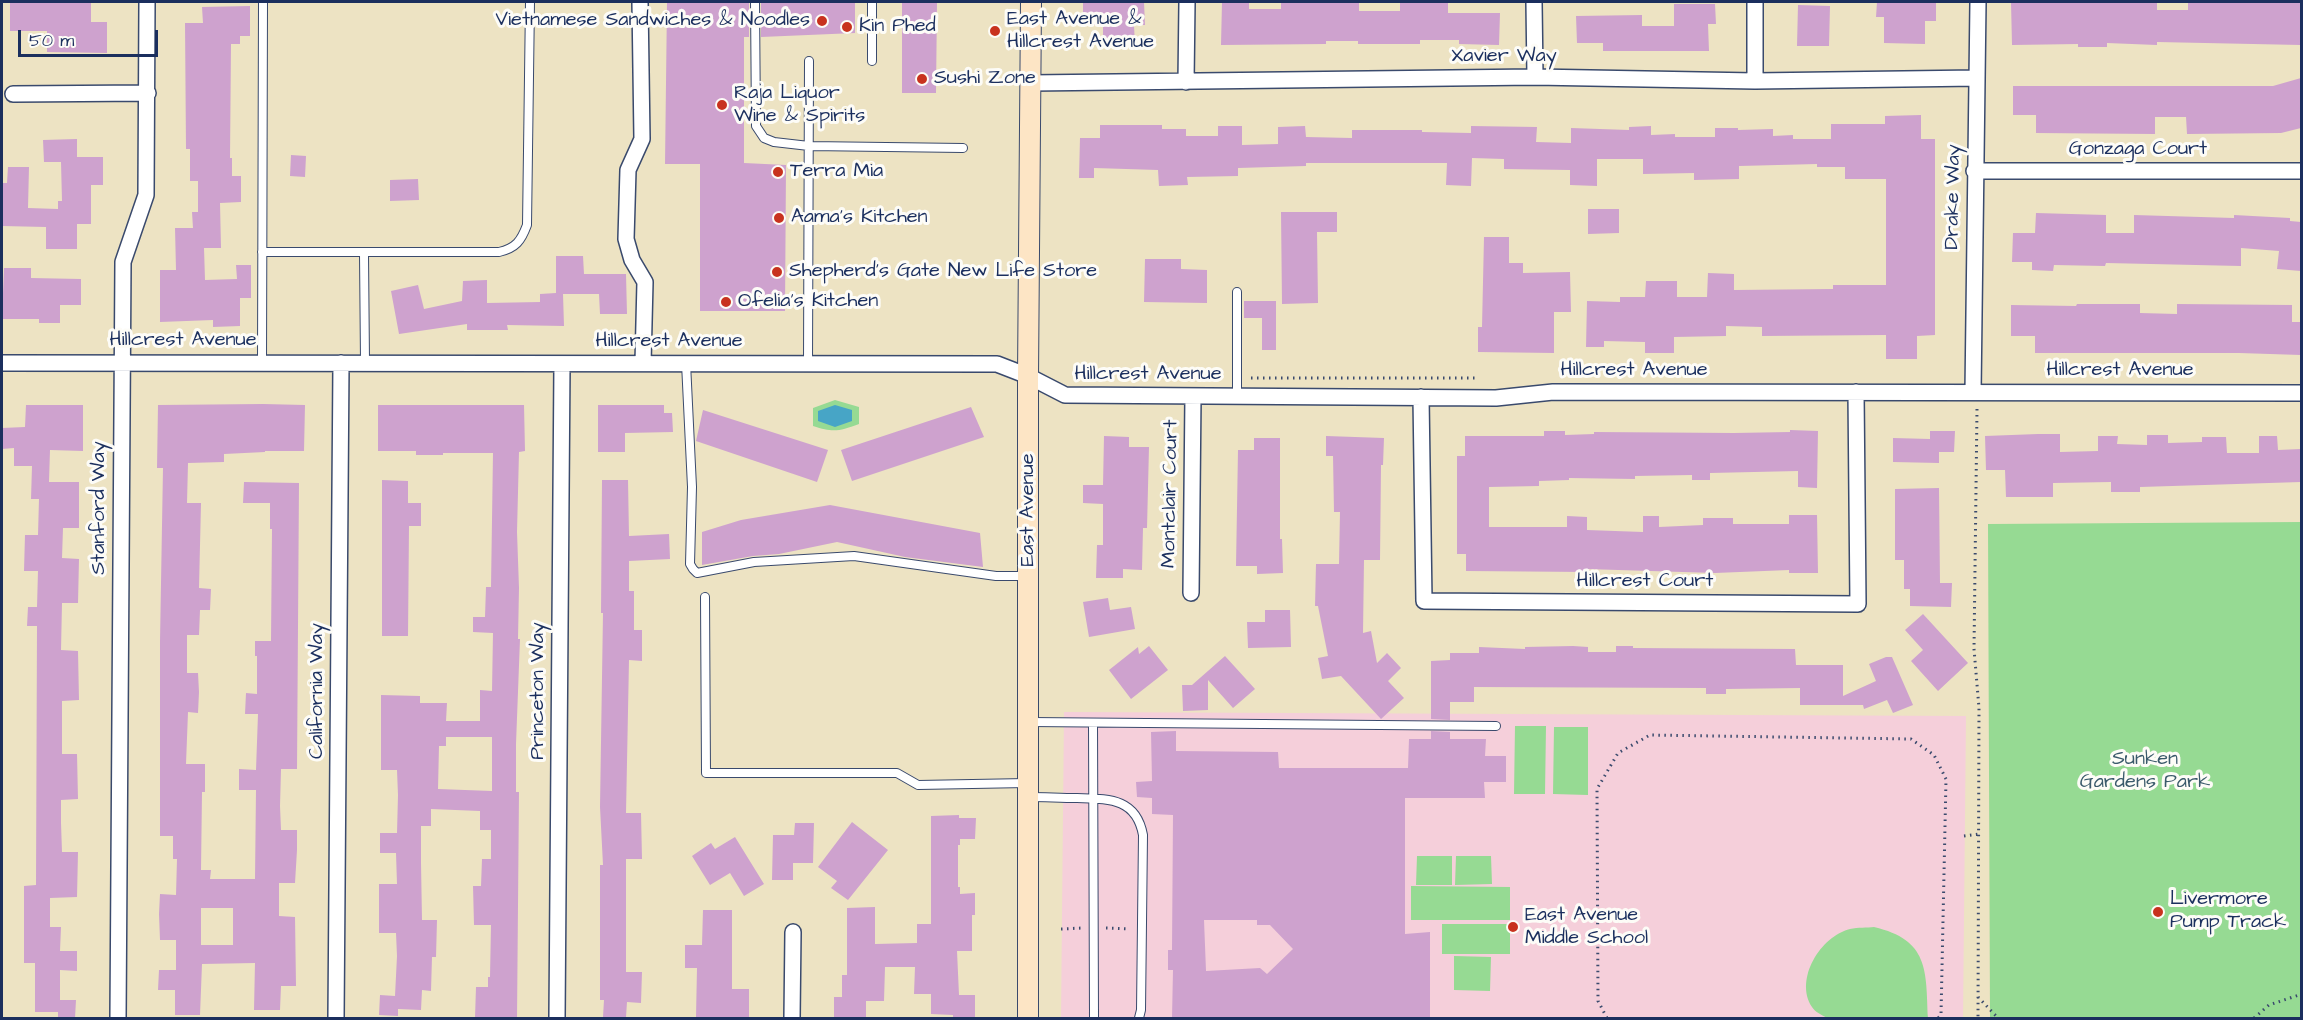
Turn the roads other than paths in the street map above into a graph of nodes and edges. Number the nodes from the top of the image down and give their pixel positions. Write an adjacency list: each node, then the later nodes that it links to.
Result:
1 (147, 2): 19 (street, Stanford Way)
2 (262, 2): 25 (lane)
3 (530, 2): 26 (lane)
4 (639, 2): 33 (street)
5 (755, 2): 21 (lane)
6 (872, 2): 13 (lane)
7 (1031, 2): 18 (main road, East Avenue)
8 (1187, 2): 17 (street)
9 (1534, 2): 14 (street)
10 (1755, 2): 16 (street)
11 (1978, 2): 15 (street, Drake Way)
12 (809, 61): 21 (lane)
13 (872, 61)
14 (1535, 76): 16 (street, Xavier Way); 17 (street, Xavier Way)
15 (1977, 78): 16 (street, Xavier Way); 23 (street, Drake Way)
16 (1755, 81)
17 (1186, 82): 18 (street, Xavier Way)
18 (1031, 83): 37 (main road, East Avenue)
19 (148, 93): 20 (street); 28 (street, Stanford Way)
20 (13, 94)
21 (809, 146): 22 (lane); 35 (lane)
22 (963, 148)
23 (1974, 171): 24 (street, Gonzaga Court); 39 (street, Drake Way)
24 (2301, 171)
25 (262, 252): 26 (lane); 29 (lane)
26 (364, 254): 30 (lane)
27 (1237, 292): 42 (lane)
28 (122, 362): 29 (street, Hillcrest Avenue); 31 (street, Hillcrest Avenue); 53 (street, Stanford Way)
29 (262, 362): 32 (street, Hillcrest Avenue)
30 (365, 362): 32 (street, Hillcrest Avenue); 36 (street, Hillcrest Avenue)
31 (2, 363)
32 (341, 363): 54 (street, California Way)
33 (643, 363): 34 (street, Hillcrest Avenue); 36 (street, Hillcrest Avenue)
34 (686, 363): 35 (street, Hillcrest Avenue); 44 (lane)
35 (808, 363): 37 (street, Hillcrest Avenue)
36 (562, 364): 55 (street, Princeton Way)
37 (1028, 376): 41 (street, Hillcrest Avenue); 44 (main road, East Avenue)
38 (1856, 392): 39 (street, Hillcrest Avenue); 43 (street, Hillcrest Avenue); 43 (street, Hillcrest Court)
39 (1975, 392): 40 (street, Hillcrest Avenue)
40 (2301, 393)
41 (1193, 396): 42 (street, Hillcrest Avenue); 45 (street, Montclair Court)
42 (1238, 396): 43 (street, Hillcrest Avenue)
43 (1421, 397)
44 (1029, 576): 47 (main road, East Avenue)
45 (1191, 593)
46 (705, 597): 50 (lane)
47 (1028, 722): 48 (lane); 50 (main road, East Avenue)
48 (1093, 723): 49 (lane); 51 (lane)
49 (1496, 726)
50 (1028, 790): 51 (lane); 57 (main road, East Avenue)
51 (1094, 799): 58 (lane); 59 (lane)
52 (793, 933): 56 (street)
53 (118, 1018)
54 (336, 1018)
55 (557, 1018)
56 (792, 1018)
57 (1028, 1018)
58 (1094, 1018)
59 (1139, 1018)

